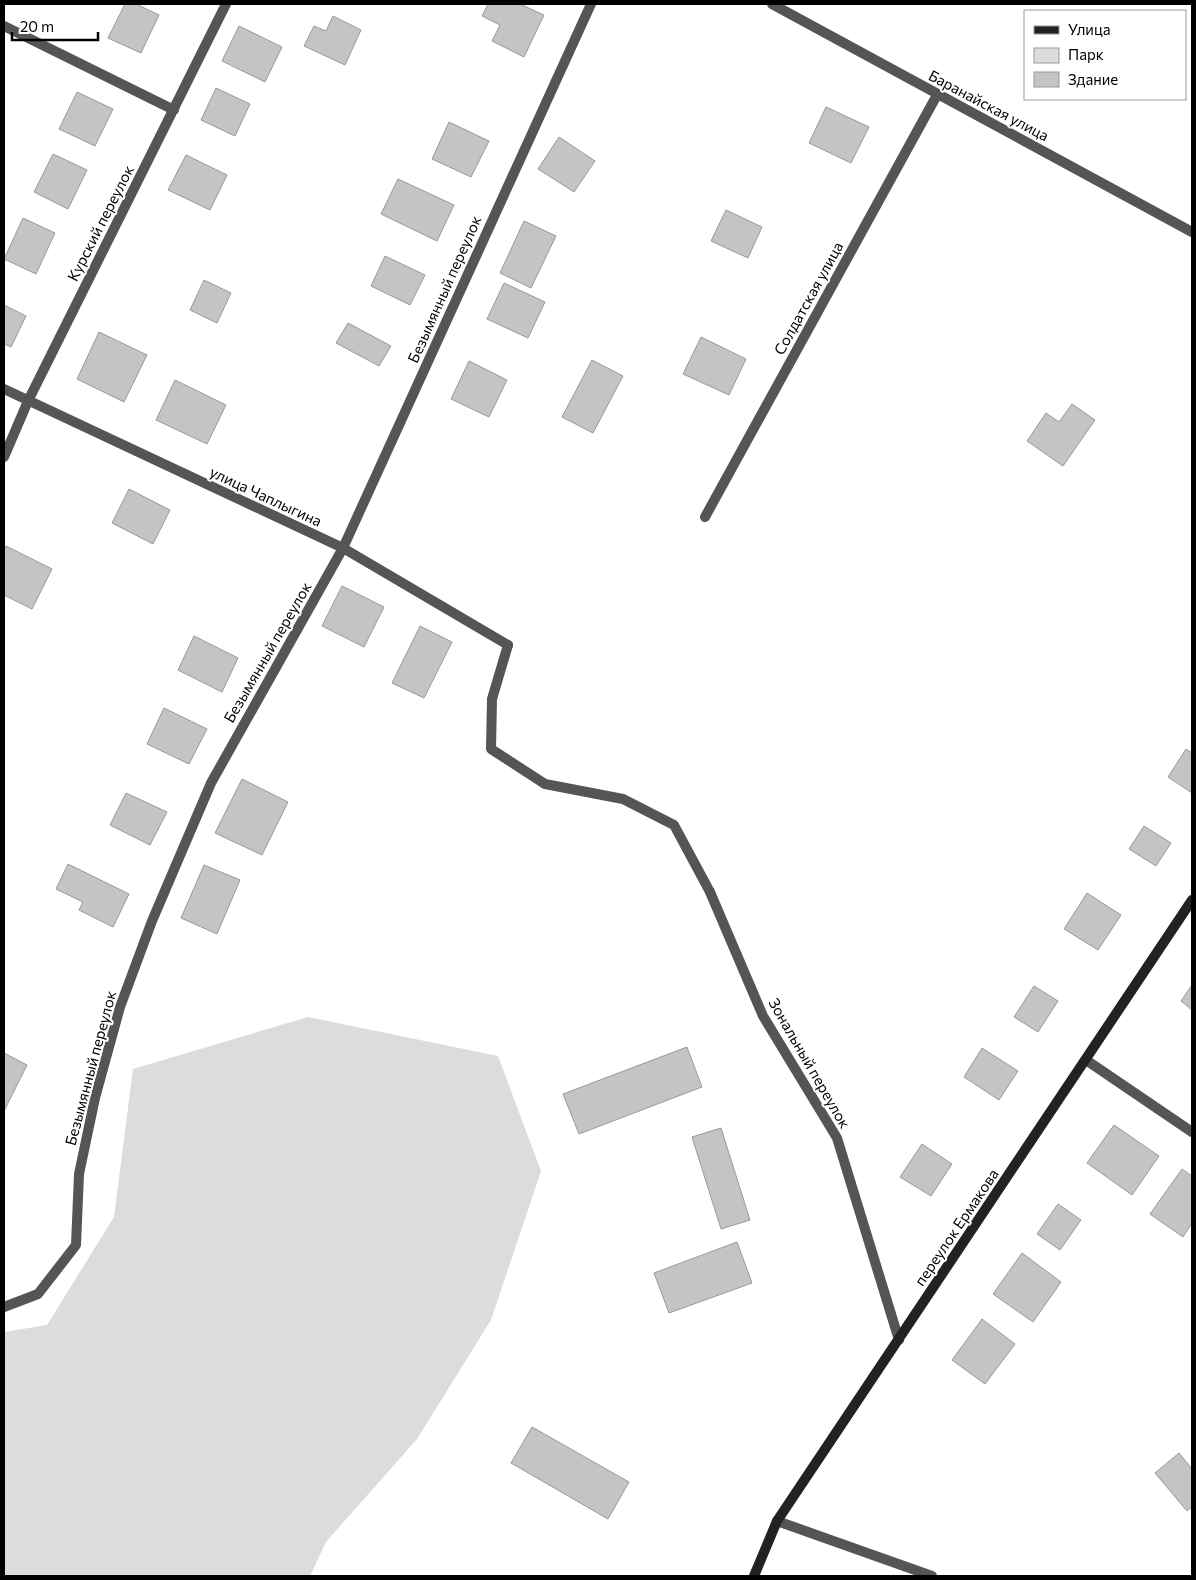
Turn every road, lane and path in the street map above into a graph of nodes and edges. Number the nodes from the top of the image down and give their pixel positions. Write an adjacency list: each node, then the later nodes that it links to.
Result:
1 (226, 4): 6 (street, Курский переулок)
2 (591, 4): 12 (street, Безымянный переулок)
3 (772, 4): 5 (street, Баранайская улица)
4 (4, 26): 6 (street)
5 (937, 95): 7 (street, Баранайская улица); 11 (street, Солдатская улица)
6 (174, 110): 9 (street, Курский переулок)
7 (1192, 232)
8 (4, 389): 9 (street, улица Чаплыгина)
9 (28, 401): 10 (street, Курский переулок); 12 (street, улица Чаплыгина)
10 (4, 457)
11 (705, 517)
12 (343, 548): 13 (street, улица Чаплыгина); 17 (street, Безымянный переулок)
13 (508, 645): 18 (street, Зональный переулок)
14 (1192, 900): 15 (street, переулок Ермакова)
15 (1086, 1060): 16 (street); 18 (street, переулок Ермакова)
16 (1192, 1132)
17 (4, 1307)
18 (899, 1340): 19 (street, переулок Ермакова)
19 (777, 1521): 20 (street, переулок Ермакова); 21 (street)
20 (754, 1576)
21 (932, 1576)

